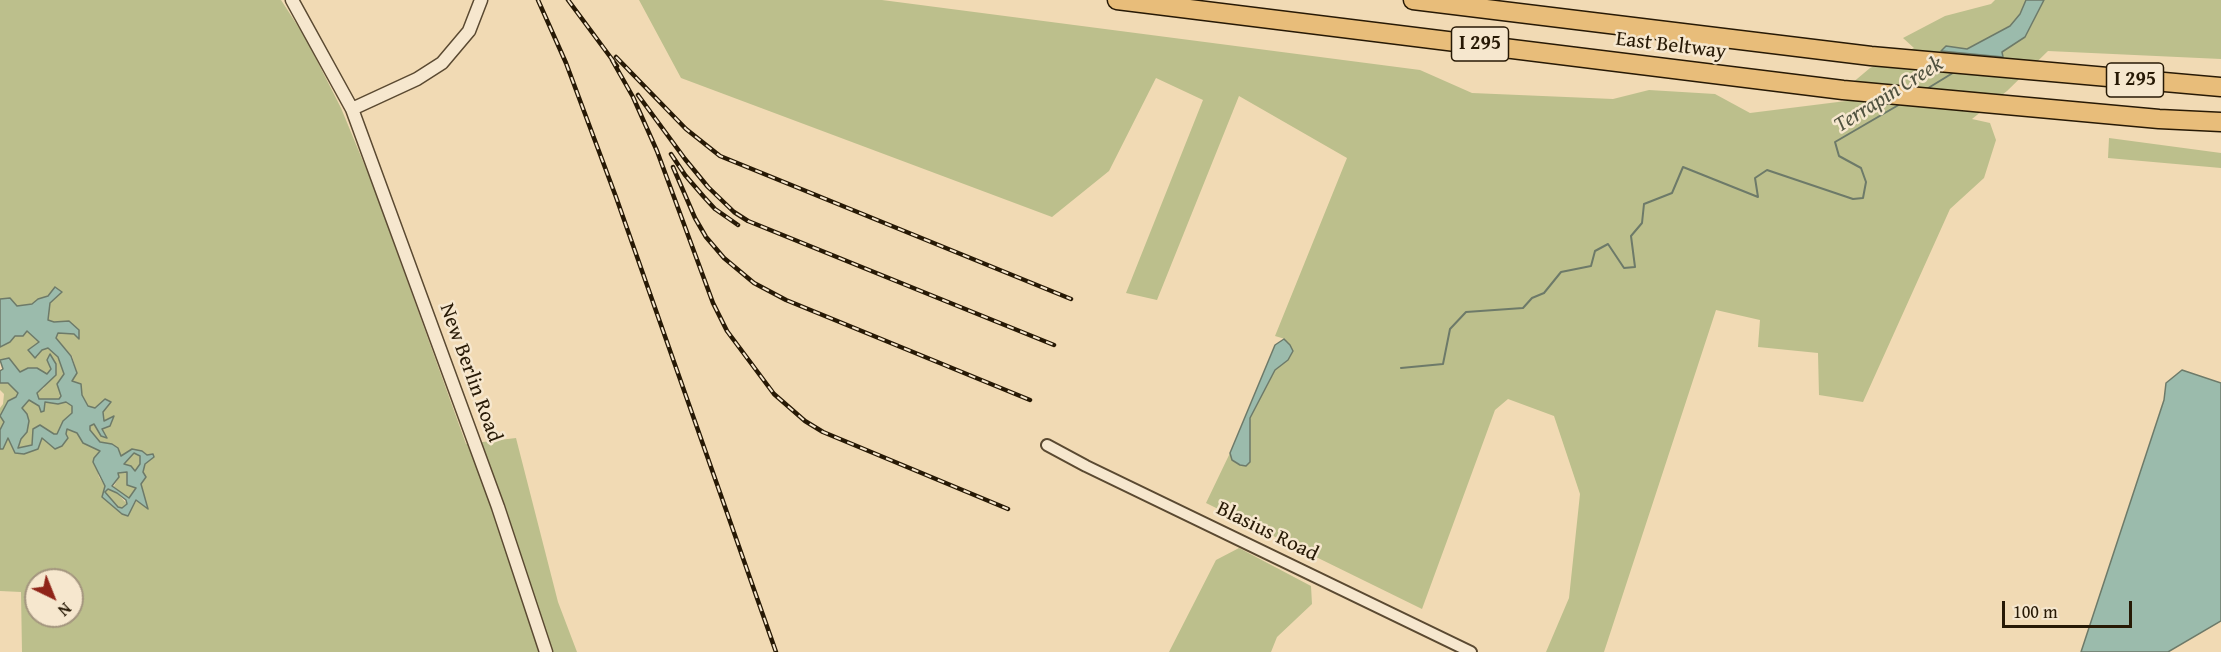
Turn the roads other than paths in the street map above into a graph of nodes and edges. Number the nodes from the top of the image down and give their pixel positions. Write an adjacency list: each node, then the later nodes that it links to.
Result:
1 (292, 0): 6 (street, New Berlin Road)
2 (481, 0): 6 (street)
3 (1117, 0): 7 (highway, East Beltway / I 295)
4 (1413, 0): 5 (highway, East Beltway / I 295)
5 (2221, 87)
6 (352, 109): 11 (street, New Berlin Road)
7 (2159, 119): 8 (highway, East Beltway / I 295); 9 (highway)
8 (2221, 122)
9 (2221, 128)
10 (1047, 445): 12 (street, Blasius Road)
11 (546, 652)
12 (1472, 652)

